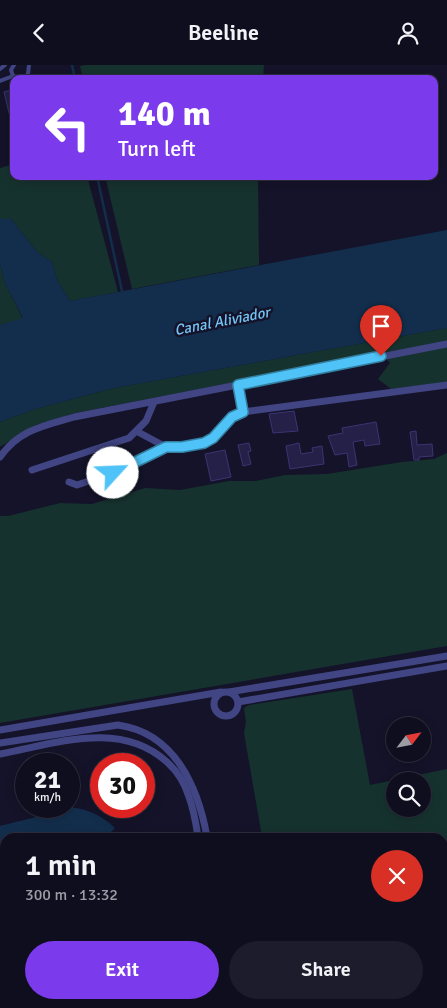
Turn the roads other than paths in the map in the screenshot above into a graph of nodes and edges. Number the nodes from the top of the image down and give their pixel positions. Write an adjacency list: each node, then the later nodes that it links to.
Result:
1 (5, 65): 2 (lane)
2 (0, 69)
3 (447, 344): 4 (street)
4 (238, 385): 6 (street); 7 (street)
5 (447, 385): 7 (street)
6 (154, 402): 8 (street); 10 (street)
7 (243, 412): 9 (street)
8 (138, 432): 9 (street); 11 (street)
9 (166, 447): 12 (street)
10 (0, 457)
11 (32, 470)
12 (68, 481)
13 (447, 656): 14 (street)
14 (432, 658): 16 (street); 18 (street)
15 (447, 666): 16 (street)
16 (434, 668): 19 (street)
17 (221, 692): 18 (street); 19 (street); 21 (street)
18 (229, 692): 19 (street)
19 (238, 702)
20 (133, 727): 22 (street); 23 (street); 24 (street)
21 (0, 730)
22 (127, 739): 25 (street); 26 (street)
23 (158, 741): 25 (street); 28 (street)
24 (0, 743)
25 (151, 750): 27 (street)
26 (0, 754)
27 (197, 833)
28 (206, 833)

